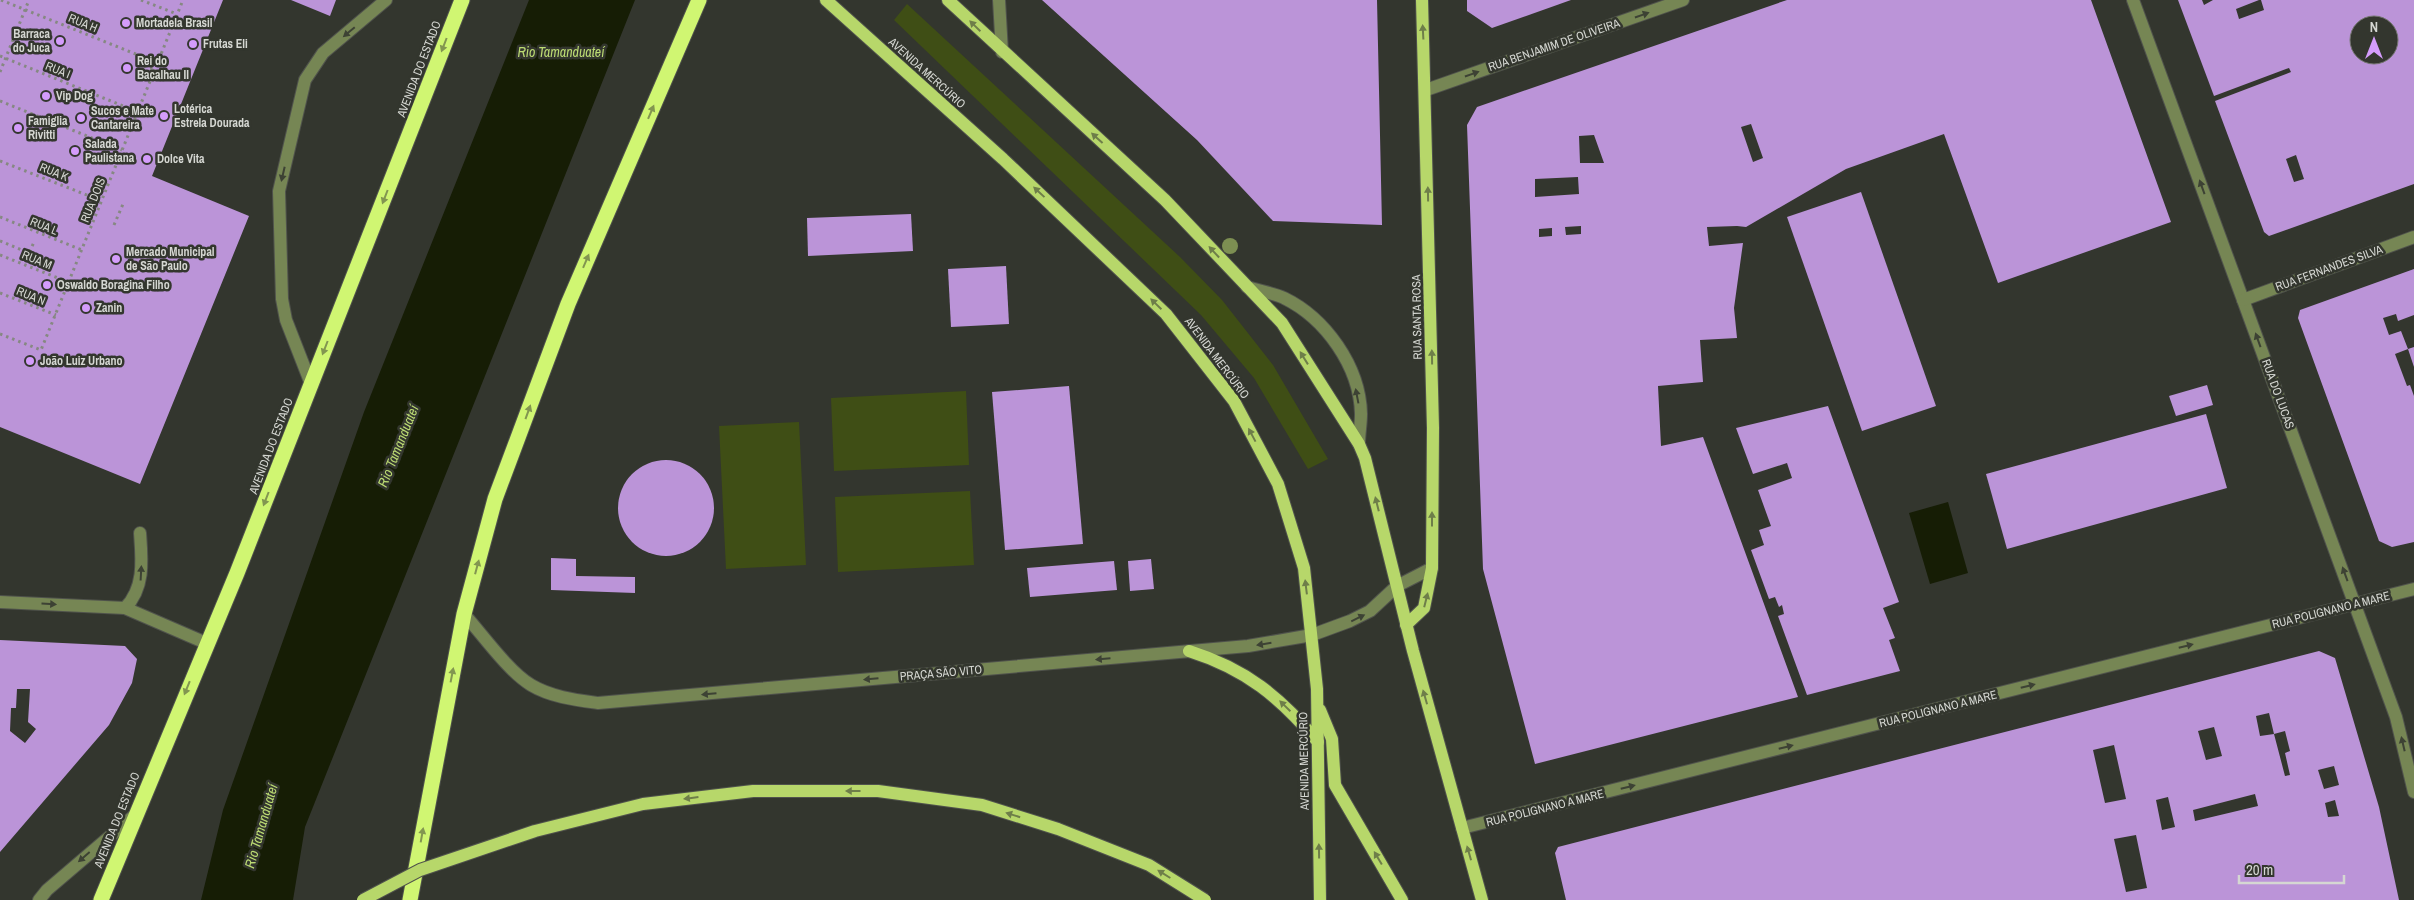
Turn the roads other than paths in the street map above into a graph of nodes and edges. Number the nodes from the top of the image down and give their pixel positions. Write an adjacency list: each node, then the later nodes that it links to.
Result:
1 (386, 0): 15 (street, one-way to 15)
2 (462, 0): 15 (highway, AVENIDA DO ESTADO, one-way to 15)
3 (699, 0): 24 (highway, one-way to 3)
4 (826, 0): 26 (main road, AVENIDA MERCÚRIO, one-way to 4)
5 (948, 0): 10 (main road, one-way to 5)
6 (998, 0): 10 (street)
7 (1422, 0): 11 (main road, RUA SANTA ROSA, one-way to 7)
8 (1683, 0): 11 (street, RUA BENJAMIM DE OLIVEIRA, one-way to 8)
9 (2133, 0): 14 (street, RUA DO LUCAS, one-way to 9)
10 (1002, 52): 13 (main road, one-way to 10)
11 (1426, 90): 18 (main road, RUA SANTA ROSA, one-way to 11)
12 (2414, 237): 14 (street, RUA FERNANDES SILVA)
13 (1247, 288): 16 (main road, one-way to 13); 16 (street, one-way to 13)
14 (2243, 300): 22 (street, RUA DO LUCAS, one-way to 14)
15 (311, 384): 27 (highway, AVENIDA DO ESTADO, one-way to 27)
16 (1358, 444): 19 (main road, one-way to 16)
17 (140, 533): 23 (street, one-way to 17)
18 (1432, 568): 19 (street, PRAÇA SÃO VITO); 25 (main road, RUA SANTA ROSA, one-way to 18)
19 (1397, 586): 25 (main road); 26 (street, PRAÇA SÃO VITO, one-way to 19)
20 (2414, 589): 22 (street, RUA POLIGNANO A MARE)
21 (0, 602): 23 (street, one-way to 23)
22 (2356, 604): 31 (street, RUA DO LUCAS, one-way to 22); 33 (street, RUA POLIGNANO A MARE, one-way to 22)
23 (125, 608): 27 (street)
24 (464, 614): 28 (street, PRAÇA SÃO VITO, one-way to 24); 37 (highway, one-way to 24)
25 (1406, 625): 33 (main road, one-way to 25)
26 (1312, 635): 28 (street, PRAÇA SÃO VITO, one-way to 28); 29 (main road, AVENIDA MERCÚRIO)
27 (206, 643): 32 (highway, AVENIDA DO ESTADO, one-way to 32)
28 (1189, 651): 30 (main road, one-way to 28)
29 (1317, 703): 30 (main road, AVENIDA MERCÚRIO); 40 (main road, one-way to 29)
30 (1318, 742): 39 (main road, AVENIDA MERCÚRIO, one-way to 30)
31 (2414, 792)
32 (136, 814): 34 (street, one-way to 34); 35 (highway, AVENIDA DO ESTADO)
33 (1462, 828): 41 (main road, one-way to 33)
34 (38, 900)
35 (101, 900)
36 (363, 900): 38 (main road, one-way to 36, bridge)
37 (410, 900)
38 (1205, 900)
39 (1320, 900)
40 (1402, 900)
41 (1482, 900)

